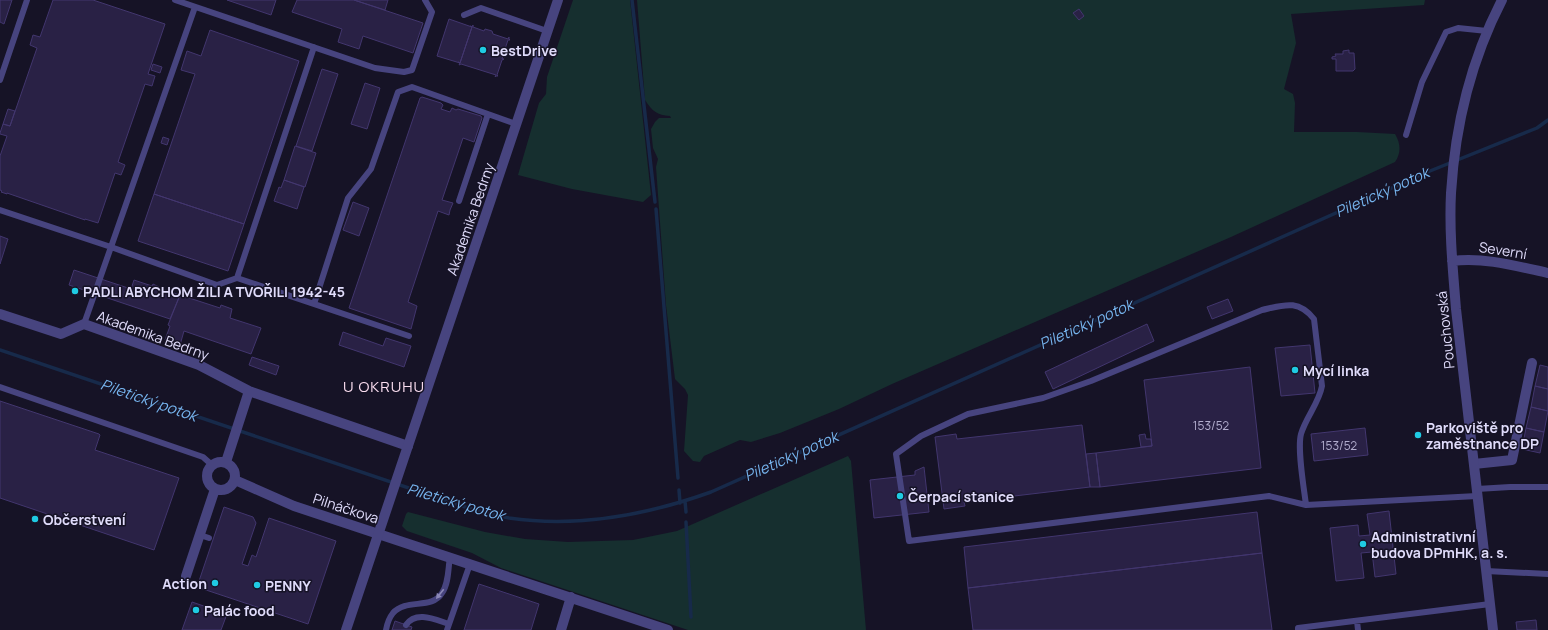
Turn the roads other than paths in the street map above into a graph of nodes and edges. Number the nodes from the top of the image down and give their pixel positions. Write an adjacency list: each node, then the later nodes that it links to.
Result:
1 (27, 0): 11 (lane)
2 (175, 0): 6 (lane)
3 (425, 0): 10 (lane)
4 (558, 0): 8 (street, Akademika Bedrny)
5 (1502, 0): 9 (street)
6 (195, 7): 10 (lane); 17 (lane)
7 (464, 15): 8 (lane)
8 (547, 31): 13 (street, Akademika Bedrny)
9 (1487, 31): 14 (lane); 18 (street, Pouchovská)
10 (314, 47): 20 (lane)
11 (0, 80)
12 (488, 114): 13 (lane); 15 (lane); 21 (lane)
13 (516, 124): 28 (street, Akademika Bedrny)
14 (1406, 136)
15 (459, 201)
16 (0, 210): 17 (lane)
17 (110, 247): 20 (lane); 23 (lane)
18 (1452, 261): 19 (street, Severní); 30 (street, Pouchovská)
19 (1548, 272)
20 (236, 278): 21 (lane)
21 (314, 304): 24 (lane)
22 (0, 314): 23 (street, Akademika Bedrny)
23 (84, 324): 27 (street, Akademika Bedrny)
24 (409, 336)
25 (1532, 363): 30 (street)
26 (0, 387): 31 (lane)
27 (249, 391): 28 (street, Akademika Bedrny); 29 (street)
28 (408, 446): 37 (street, Akademika Bedrny)
29 (226, 462): 31 (street); 32 (street)
30 (1474, 464): 35 (street, Pouchovská)
31 (212, 465): 34 (street)
32 (235, 480): 34 (street); 37 (street, Pilnáčkova)
33 (1548, 487): 35 (lane)
34 (215, 489): 42 (street)
35 (1477, 492): 36 (lane); 40 (street, Pouchovská)
36 (1306, 505): 36 (lane)
37 (379, 534): 38 (street, Pilnáčkova); 48 (street, Akademika Bedrny)
38 (450, 557): 39 (street, Pilnáčkova); 49 (lane, one-way to 49)
39 (470, 564): 43 (street, Pilnáčkova); 47 (lane)
40 (1486, 571): 41 (lane); 44 (street, Pouchovská)
41 (1548, 574)
42 (186, 576)
43 (571, 598): 50 (street); 51 (street, Pilnáčkova)
44 (1490, 604): 45 (lane); 54 (street, Pouchovská)
45 (1357, 621): 52 (lane); 53 (lane)
46 (406, 625): 47 (lane)
47 (448, 627)
48 (346, 630)
49 (386, 630)
50 (561, 630)
51 (668, 630)
52 (1298, 630)
53 (1358, 630)
54 (1493, 630)

